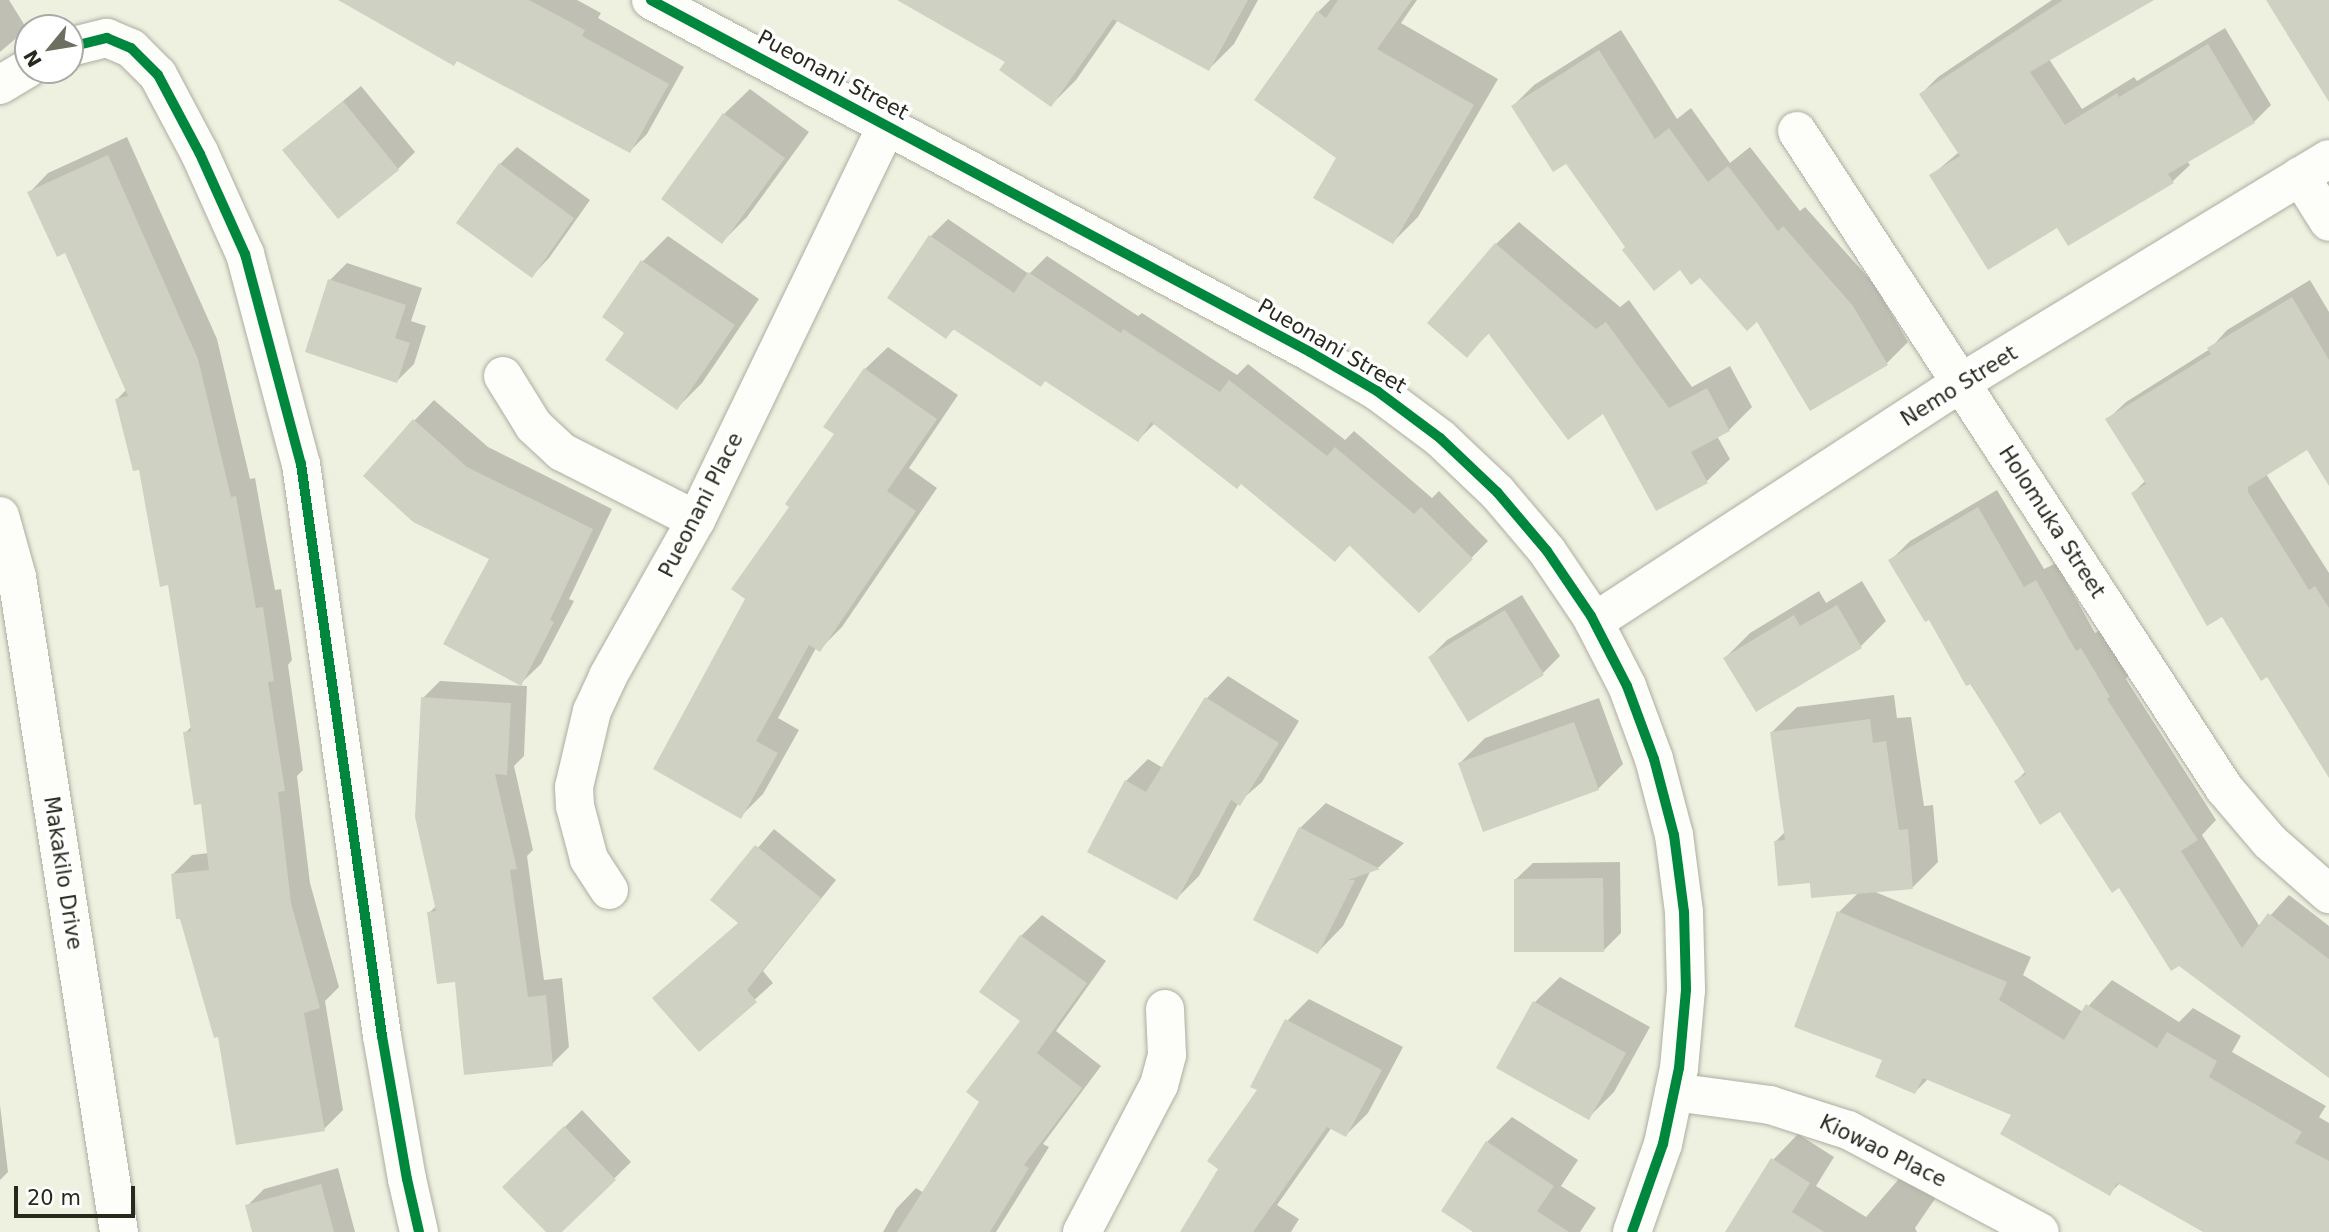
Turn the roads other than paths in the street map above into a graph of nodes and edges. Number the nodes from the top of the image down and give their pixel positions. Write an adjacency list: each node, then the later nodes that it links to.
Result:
1 (651, 0): 3 (street, Pueonani Street)
2 (84, 44): 17 (street)
3 (887, 125): 10 (street, Pueonani Place); 11 (street, Pueonani Street)
4 (1797, 131): 8 (street, Holomuka Street)
5 (2315, 167): 6 (street); 8 (street, Nemo Street)
6 (2329, 222)
7 (503, 376): 10 (street)
8 (1962, 382): 11 (street, Nemo Street); 13 (street, Holomuka Street)
9 (0, 516): 16 (street, Makakilo Drive)
10 (696, 520): 12 (street, Pueonani Place)
11 (1594, 622): 15 (street, Pueonani Street)
12 (609, 890)
13 (2329, 894)
14 (1165, 1009): 18 (street)
15 (1674, 1092): 19 (street, Pueonani Street); 20 (street, Kiowao Place)
16 (119, 1232)
17 (419, 1232)
18 (1082, 1232)
19 (1632, 1232)
20 (2040, 1232)

